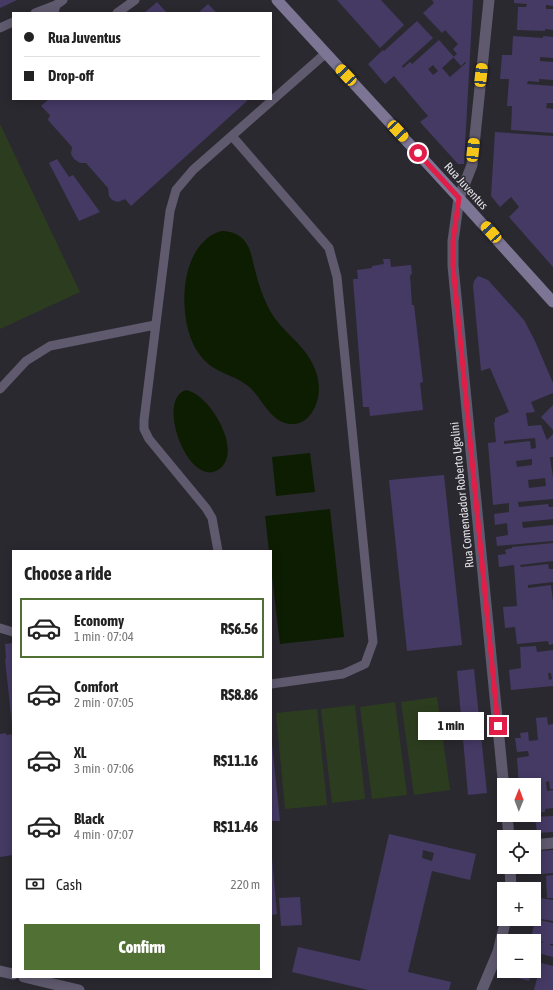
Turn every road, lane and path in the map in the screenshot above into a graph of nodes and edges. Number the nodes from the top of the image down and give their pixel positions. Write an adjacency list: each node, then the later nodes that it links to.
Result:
1 (135, 0): 6 (lane)
2 (278, 0): 9 (main road, Rua Juventus)
3 (489, 0): 11 (street, Rua Comendador Roberto Ugolini)
4 (58, 6): 5 (lane)
5 (38, 12)
6 (118, 12)
7 (12, 22): 8 (lane)
8 (0, 28)
9 (326, 53): 10 (lane); 11 (main road, Rua Juventus)
10 (232, 136): 13 (lane); 18 (lane)
11 (459, 198): 12 (main road, Rua Juventus); 19 (street, Rua Comendador Roberto Ugolini)
12 (553, 302)
13 (155, 325): 14 (lane); 15 (lane)
14 (0, 389)
15 (218, 550)
16 (0, 628): 17 (lane)
17 (12, 632)
18 (272, 684)
19 (503, 778)
20 (553, 843): 21 (street)
21 (541, 844)
22 (504, 926): 27 (street)
23 (0, 971): 24 (street)
24 (12, 974)
25 (28, 978): 26 (street)
26 (71, 989)
27 (482, 990)

